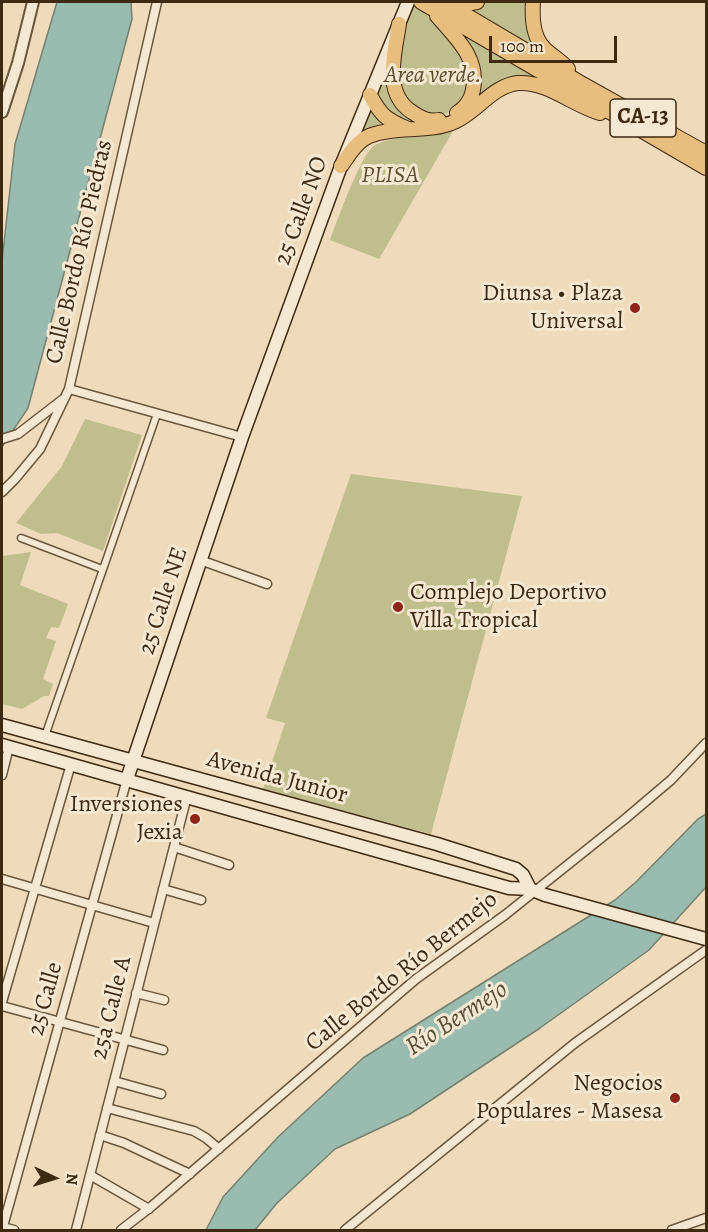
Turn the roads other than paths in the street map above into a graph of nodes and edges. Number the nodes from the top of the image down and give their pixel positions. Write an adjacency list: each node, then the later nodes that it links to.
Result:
1 (33, 2): 13 (street)
2 (151, 2): 9 (street)
3 (158, 2): 9 (street, Calle Bordo Río Piedras)
4 (408, 2): 10 (main road, 25 Calle NO)
5 (445, 2): 6 (highway); 11 (highway, CA-13)
6 (477, 2)
7 (533, 2): 11 (highway)
8 (425, 3): 10 (highway); 14 (highway, CA-13)
9 (155, 13): 19 (street, Calle Bordo Río Piedras)
10 (400, 21): 12 (main road, 25 Calle NO)
11 (579, 82): 16 (highway, CA-13)
12 (370, 95): 15 (highway); 17 (main road, 25 Calle NO)
13 (2, 112)
14 (624, 119): 15 (highway); 18 (highway, CA-13)
15 (406, 128): 17 (highway)
16 (706, 153)
17 (341, 166): 21 (main road, 25 Calle NO)
18 (706, 168)
19 (67, 394): 20 (street); 22 (street); 23 (street, Calle Bordo Río Piedras)
20 (158, 414): 21 (street); 26 (street)
21 (242, 437): 25 (main road, 25 Calle NE)
22 (2, 439)
23 (2, 492)
24 (21, 538): 26 (street)
25 (200, 560): 27 (street); 32 (main road, 25 Calle NE)
26 (102, 569): 29 (street)
27 (267, 584)
28 (2, 725): 29 (main road, Avenida Junior)
29 (45, 737): 32 (main road, Avenida Junior)
30 (706, 743): 42 (street, Calle Bordo Río Bermejo)
31 (5, 746): 33 (main road, Avenida Junior); 34 (street)
32 (133, 761): 35 (main road, 25 Calle NE); 42 (main road, Avenida Junior)
33 (71, 764): 35 (main road, Avenida Junior); 40 (street)
34 (2, 775)
35 (127, 779): 36 (main road, Avenida Junior); 44 (street, 25 Calle)
36 (187, 796): 37 (street, 25a Calle A); 42 (main road, Avenida Junior)
37 (174, 847): 38 (street); 41 (street, 25a Calle A)
38 (229, 865)
39 (2, 879): 40 (street)
40 (35, 889): 44 (street); 49 (street)
41 (163, 889): 43 (street); 45 (street, 25a Calle A)
42 (537, 891): 46 (main road, Avenida Junior); 57 (street, Calle Bordo Río Bermejo)
43 (201, 900)
44 (92, 905): 45 (street); 50 (street, 25 Calle)
45 (154, 923): 47 (street, 25a Calle A)
46 (706, 943): 66 (street)
47 (136, 993): 48 (street); 51 (street, 25a Calle A)
48 (164, 1000)
49 (2, 1004): 50 (street)
50 (60, 1022): 51 (street); 62 (street, 25 Calle)
51 (124, 1040): 52 (street); 53 (street, 25a Calle A)
52 (163, 1050)
53 (114, 1082): 54 (street); 55 (street, 25a Calle A)
54 (162, 1094)
55 (107, 1108): 56 (street, 25a Calle A); 57 (street)
56 (100, 1135): 58 (street); 59 (street, 25a Calle A)
57 (219, 1149): 58 (street, Calle Bordo Río Bermejo)
58 (190, 1174): 60 (street, Calle Bordo Río Bermejo)
59 (90, 1175): 60 (street); 64 (street, 25a Calle A)
60 (149, 1209): 65 (street, Calle Bordo Río Bermejo)
61 (706, 1218): 67 (street)
62 (2, 1228): 63 (street)
63 (14, 1230)
64 (76, 1230)
65 (121, 1230)
66 (345, 1230)
67 (672, 1230)

